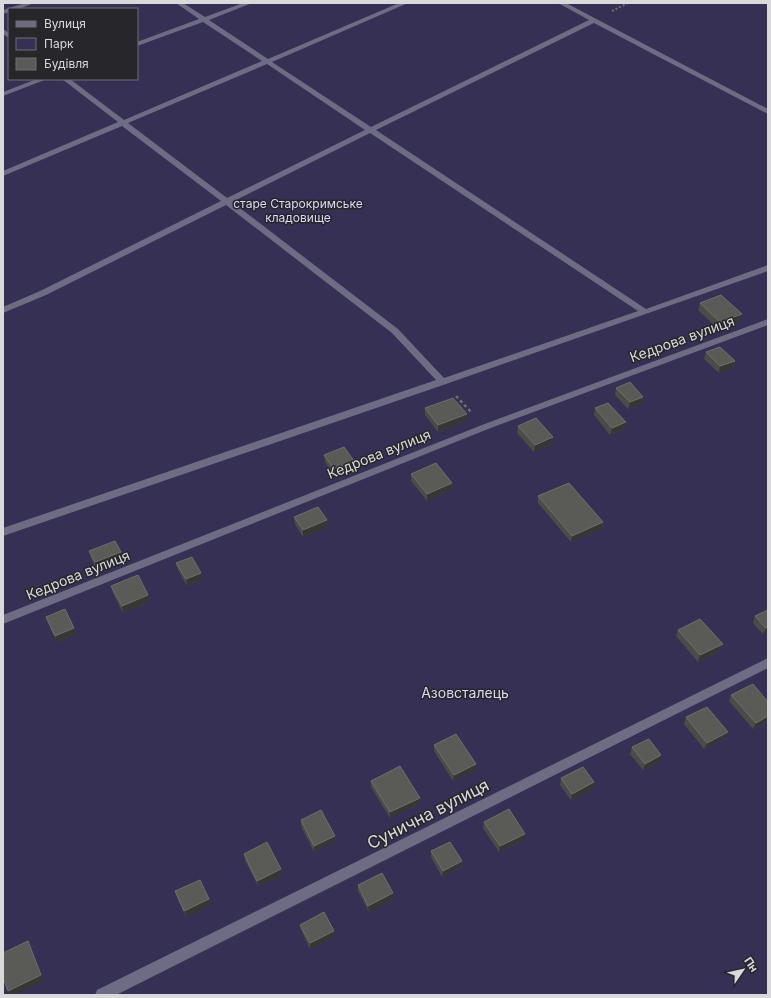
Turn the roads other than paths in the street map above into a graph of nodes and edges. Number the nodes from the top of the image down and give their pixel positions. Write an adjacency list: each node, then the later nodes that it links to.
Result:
1 (31, 3): 6 (street)
2 (180, 3): 7 (street)
3 (249, 3): 7 (street)
4 (405, 3): 10 (street)
5 (561, 3): 8 (street)
6 (16, 8)
7 (204, 20): 9 (street); 10 (street)
8 (594, 20): 14 (street); 16 (street)
9 (138, 44)
10 (267, 61): 15 (street); 16 (street)
11 (40, 80): 13 (street)
12 (67, 80): 15 (street)
13 (3, 94)
14 (768, 112)
15 (124, 124): 17 (street); 18 (street)
16 (370, 130): 18 (street); 21 (street)
17 (3, 174)
18 (226, 202): 20 (street); 23 (street)
19 (768, 268): 21 (street)
20 (3, 310)
21 (645, 312): 23 (street)
22 (768, 322): 25 (street, Кедрова вулиця)
23 (443, 382): 24 (street)
24 (3, 532)
25 (3, 620)
26 (768, 663): 27 (street, Сунична вулиця)
27 (102, 995)

